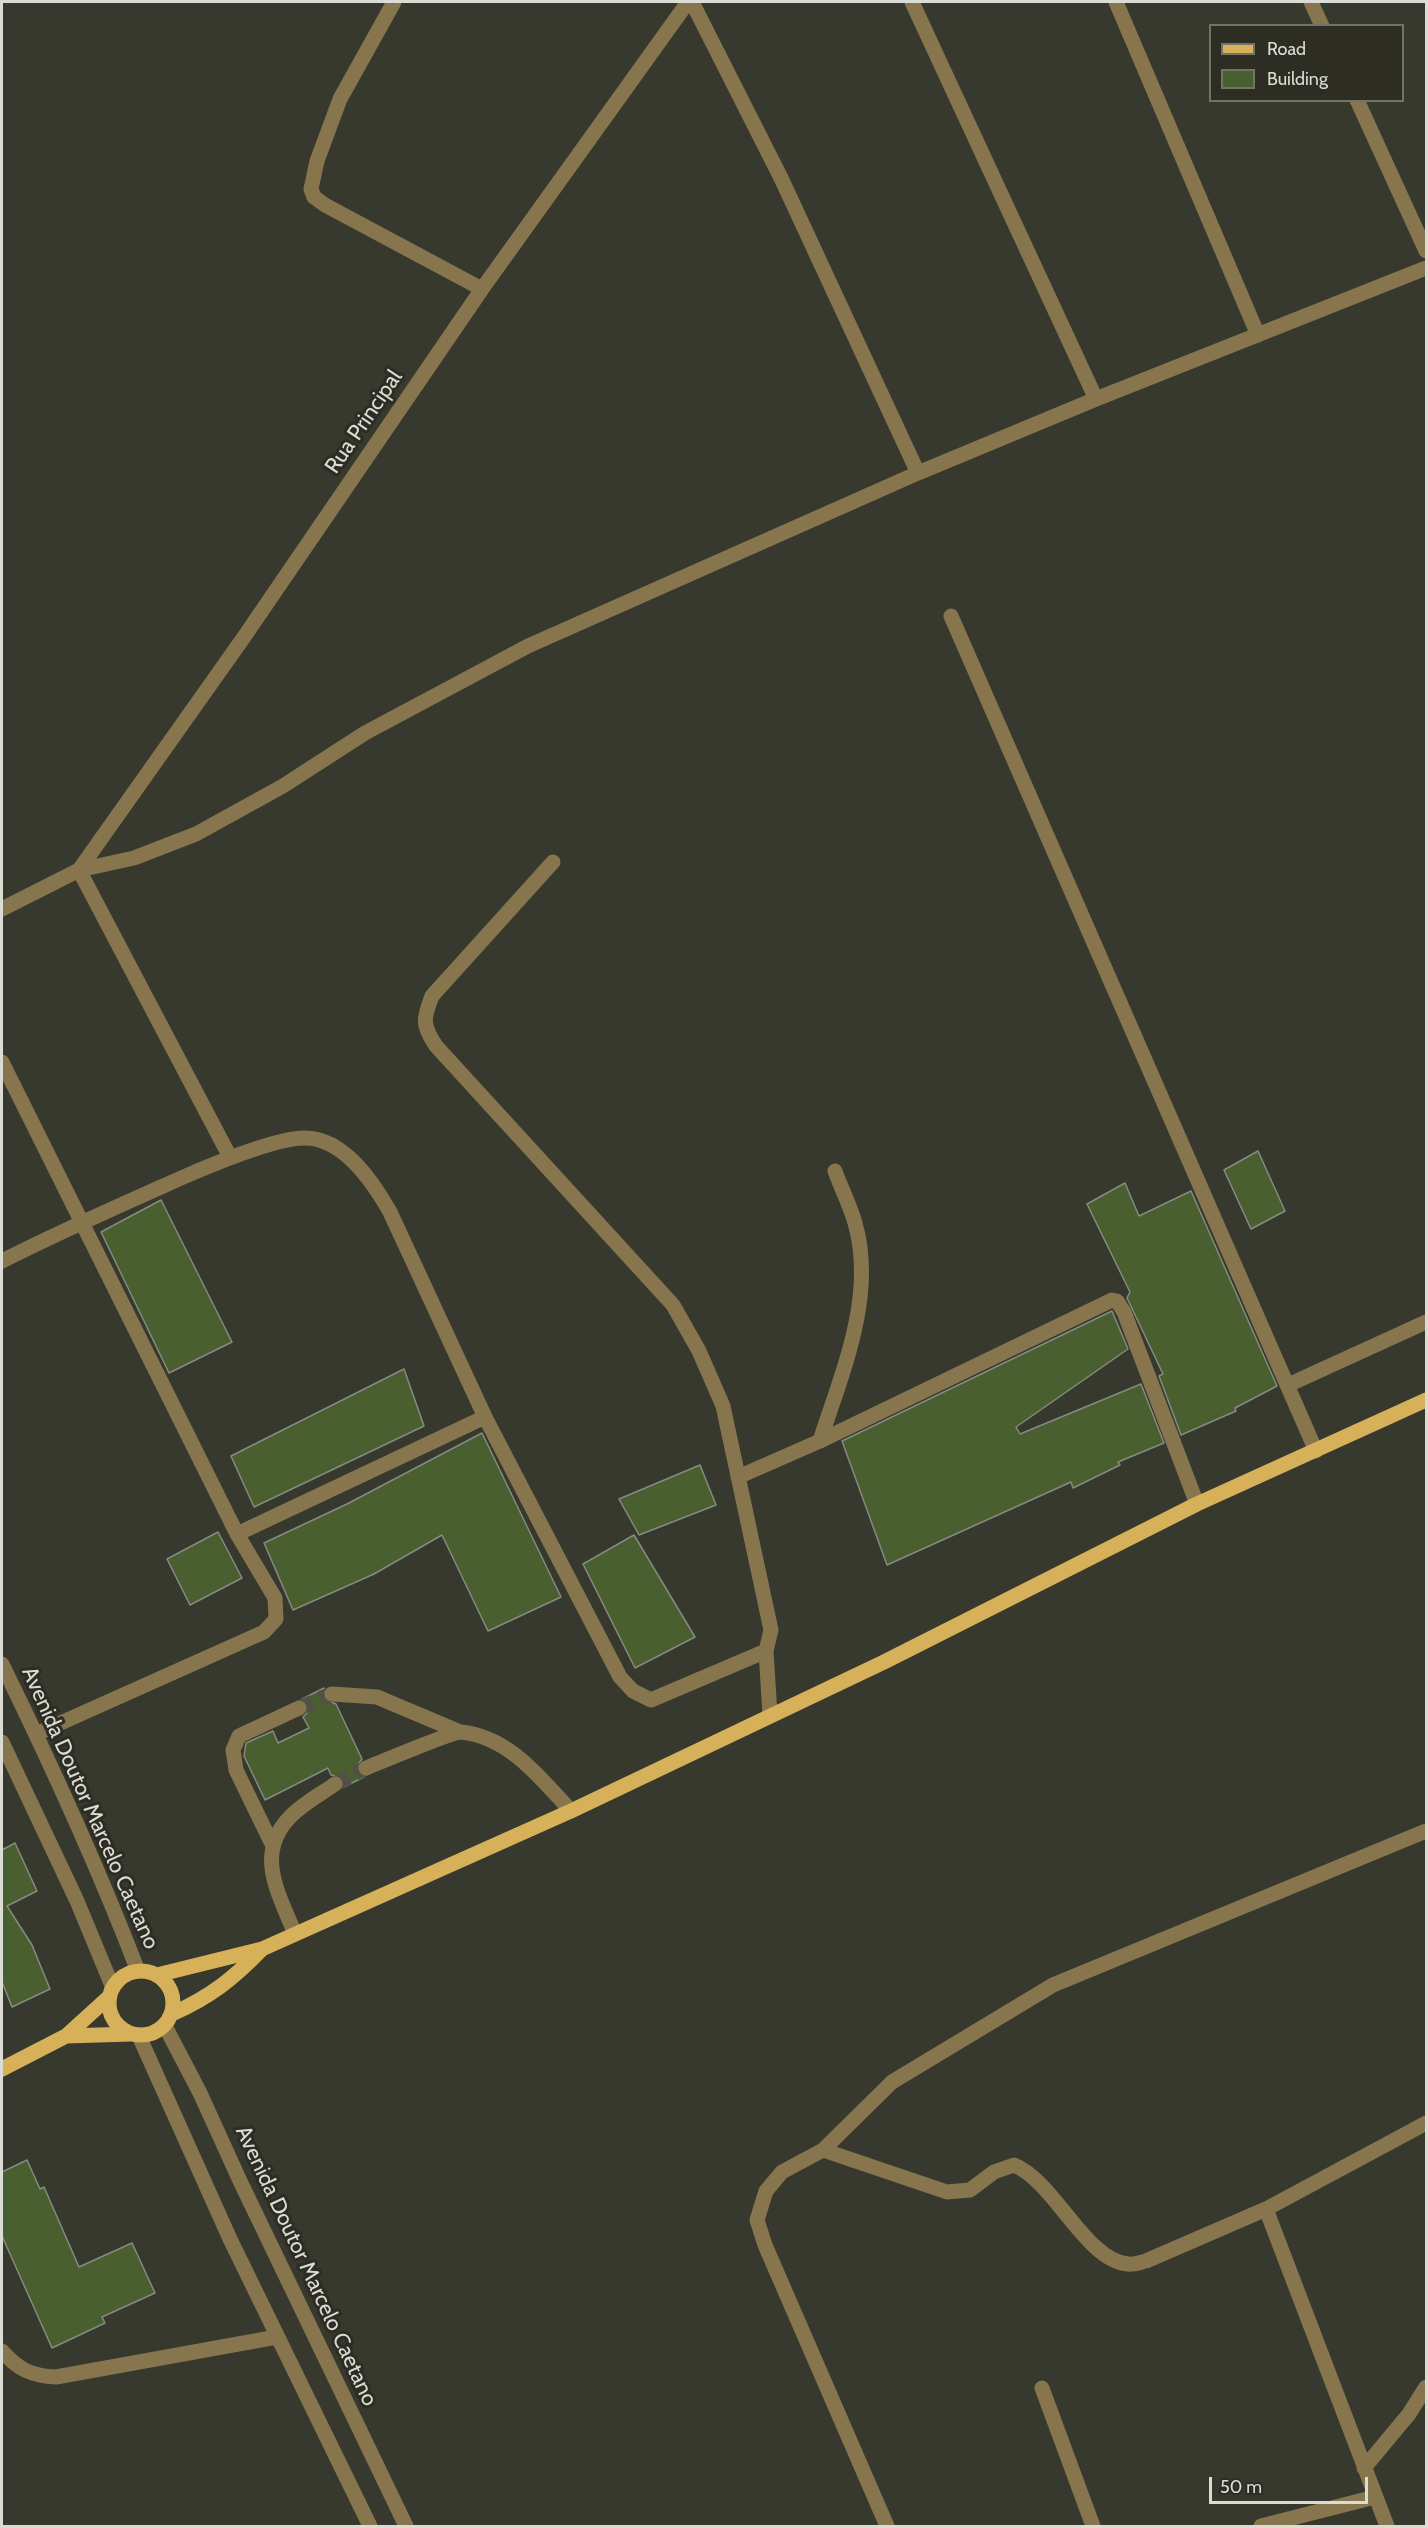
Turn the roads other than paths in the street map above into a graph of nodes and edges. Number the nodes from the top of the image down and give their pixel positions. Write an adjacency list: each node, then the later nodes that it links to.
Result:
1 (394, 2): 10 (street)
2 (690, 2): 10 (street, Rua Principal); 13 (street)
3 (912, 2): 12 (street)
4 (1116, 2): 11 (street)
5 (1311, 2): 6 (street)
6 (1321, 24)
7 (1358, 102): 8 (street)
8 (1426, 251)
9 (1426, 268): 11 (street)
10 (482, 289): 16 (street, Rua Principal)
11 (1258, 335): 12 (street)
12 (1096, 399): 13 (street)
13 (918, 473): 16 (street)
14 (951, 616): 24 (street)
15 (553, 862): 29 (street)
16 (79, 870): 17 (street); 19 (street)
17 (2, 909)
18 (2, 1062): 21 (street)
19 (230, 1157): 21 (street); 26 (street)
20 (835, 1171): 27 (street)
21 (82, 1221): 22 (street); 31 (street)
22 (2, 1261)
23 (1426, 1323): 24 (street)
24 (1288, 1385): 28 (street)
25 (1426, 1400): 28 (main road)
26 (485, 1417): 31 (street); 32 (street)
27 (820, 1441): 29 (street); 30 (street)
28 (1316, 1451): 30 (main road)
29 (738, 1477): 32 (street)
30 (1197, 1504): 36 (main road)
31 (237, 1534): 38 (street)
32 (766, 1651): 36 (street)
33 (2, 1664): 38 (street, Avenida Doutor Marcelo Caetano)
34 (332, 1694): 37 (street)
35 (299, 1708): 44 (street)
36 (770, 1715): 42 (main road)
37 (460, 1732): 40 (street); 42 (street)
38 (36, 1734): 47 (street, Avenida Doutor Marcelo Caetano)
39 (2, 1742): 49 (street)
40 (366, 1768)
41 (335, 1784): 44 (street)
42 (571, 1811): 45 (main road)
43 (1426, 1831): 55 (street)
44 (272, 1842): 45 (street)
45 (296, 1934): 46 (main road)
46 (262, 1949): 48 (main road); 50 (main road)
47 (138, 1971): 48 (main road, Avenida Doutor Marcelo Caetano); 49 (main road, Avenida Doutor Marcelo Caetano)
48 (157, 1975): 50 (main road, Avenida Doutor Marcelo Caetano)
49 (112, 1992): 51 (main road); 52 (main road, Avenida Doutor Marcelo Caetano)
50 (168, 2020): 51 (main road); 64 (street, Avenida Doutor Marcelo Caetano)
51 (135, 2035): 52 (main road); 57 (street)
52 (66, 2036): 53 (main road)
53 (2, 2069)
54 (1426, 2123): 56 (street)
55 (823, 2150): 56 (street); 65 (street)
56 (1266, 2209): 61 (street)
57 (277, 2337): 58 (street); 63 (street)
58 (2, 2351)
59 (1426, 2387): 61 (street)
60 (1042, 2388): 66 (street)
61 (1364, 2468): 62 (street)
62 (1375, 2498): 67 (street); 68 (street)
63 (370, 2526)
64 (406, 2526)
65 (887, 2526)
66 (1093, 2526)
67 (1261, 2526)
68 (1387, 2526)

